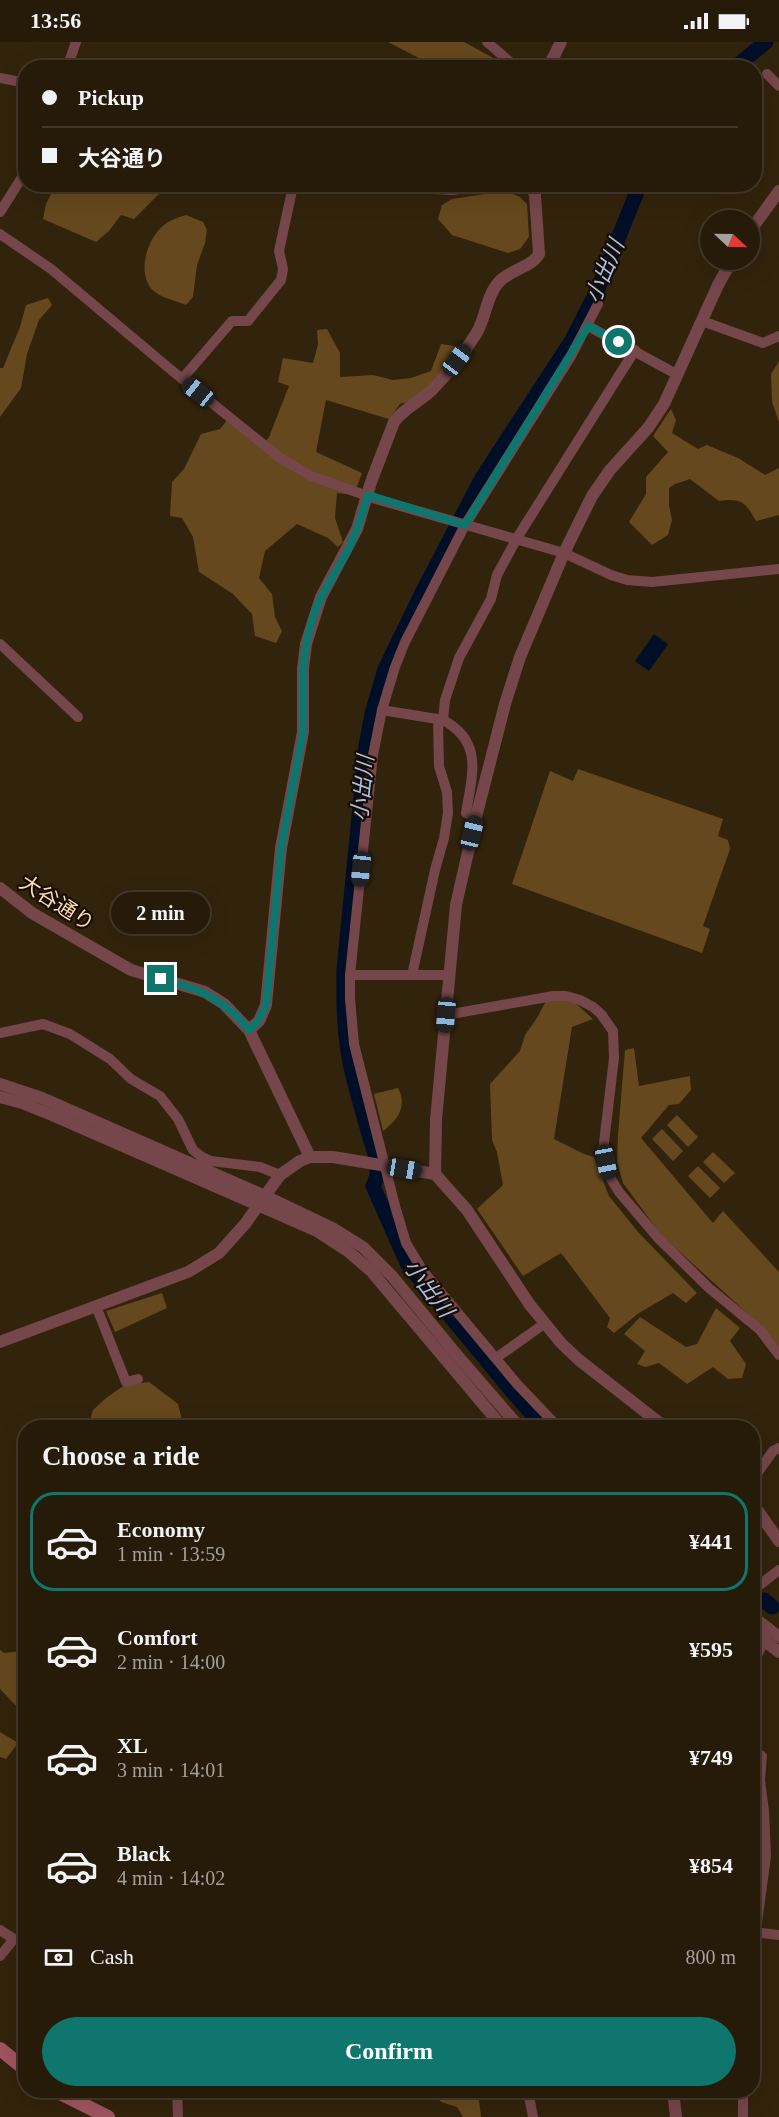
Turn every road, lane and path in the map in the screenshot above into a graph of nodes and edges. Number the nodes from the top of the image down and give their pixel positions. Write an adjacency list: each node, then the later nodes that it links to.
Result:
1 (76, 42): 4 (street)
2 (487, 42): 5 (street)
3 (561, 42): 6 (street)
4 (70, 60)
5 (508, 60)
6 (552, 60)
7 (767, 74): 10 (street)
8 (0, 78): 9 (street)
9 (18, 81)
10 (779, 86)
11 (18, 184): 15 (street)
12 (779, 191): 16 (street)
13 (292, 192): 25 (street)
14 (534, 192): 26 (street)
15 (0, 212)
16 (760, 217)
17 (0, 234): 25 (street)
18 (727, 270): 20 (street)
19 (598, 304): 21 (street)
20 (702, 321): 22 (street); 24 (street)
21 (588, 326): 23 (street); 27 (street)
22 (779, 336)
23 (635, 350): 24 (street); 28 (street)
24 (678, 375): 29 (street)
25 (182, 379): 26 (street)
26 (368, 495): 27 (street); 41 (street)
27 (460, 523): 28 (street); 32 (street)
28 (517, 538): 29 (street); 34 (street)
29 (564, 553): 30 (street); 35 (street)
30 (779, 569)
31 (0, 644): 33 (street)
32 (382, 710): 34 (street); 37 (street)
33 (78, 717)
34 (441, 720): 35 (street); 38 (street)
35 (476, 818): 39 (street)
36 (0, 888): 41 (street, 大谷通り)
37 (350, 975): 38 (street); 46 (street)
38 (412, 975): 39 (street)
39 (449, 975): 40 (street)
40 (446, 1015): 47 (street); 53 (street)
41 (249, 1030): 45 (street, 大谷通り)
42 (0, 1033): 48 (street)
43 (0, 1084): 49 (street)
44 (0, 1097): 49 (street)
45 (310, 1158): 46 (street); 48 (street)
46 (379, 1165): 47 (street); 54 (street)
47 (435, 1174): 51 (street)
48 (279, 1175): 49 (street)
49 (262, 1201): 50 (street); 56 (street); 57 (street)
50 (96, 1306): 52 (street); 55 (street)
51 (544, 1324): 54 (street); 59 (street)
52 (0, 1342)
53 (779, 1355)
54 (495, 1358): 58 (street)
55 (138, 1379)
56 (496, 1420)
57 (513, 1420)
58 (551, 1420)
59 (656, 1420)
60 (779, 1448): 61 (street)
61 (760, 1469)
62 (760, 1514): 63 (street)
63 (779, 1540)
64 (779, 1570): 65 (street)
65 (760, 1583)
66 (760, 1624): 67 (street)
67 (771, 1636): 68 (street); 69 (street)
68 (760, 1651)
69 (779, 1652)
70 (760, 1755): 72 (street)
71 (760, 1780): 73 (street)
72 (760, 1780)
73 (760, 1894)
74 (0, 1930): 77 (street)
75 (760, 1933): 76 (street)
76 (779, 1935)
77 (0, 1956)
78 (0, 2049): 79 (main road)
79 (18, 2064)
80 (72, 2098): 85 (main road)
81 (177, 2098): 86 (street)
82 (529, 2098): 87 (street)
83 (674, 2098): 88 (street)
84 (743, 2098): 89 (street)
85 (108, 2117)
86 (178, 2117)
87 (533, 2117)
88 (676, 2117)
89 (743, 2117)

